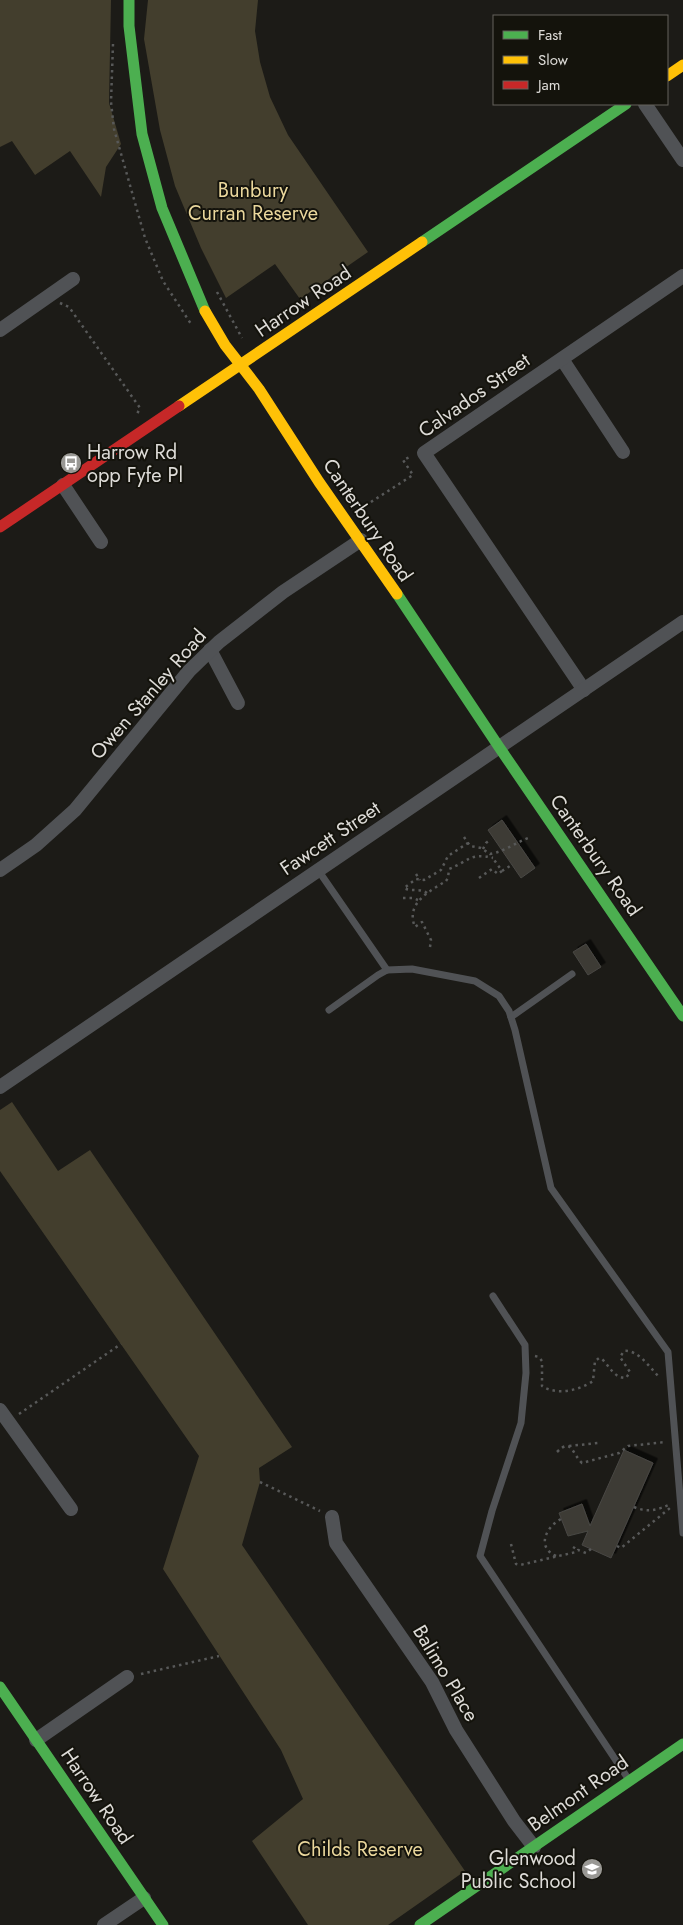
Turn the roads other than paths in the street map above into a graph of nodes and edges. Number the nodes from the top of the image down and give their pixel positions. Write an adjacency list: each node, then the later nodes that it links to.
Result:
1 (129, 0): 11 (street, Canterbury Road)
2 (683, 65): 3 (street)
3 (668, 75)
4 (625, 105): 11 (street, Harrow Road)
5 (646, 105): 6 (street)
6 (683, 160)
7 (683, 276): 10 (street, Calvados Street)
8 (73, 279): 9 (street)
9 (0, 330)
10 (562, 359): 12 (street); 19 (street, Calvados Street)
11 (240, 366): 13 (street, Harrow Road); 15 (street, Canterbury Road)
12 (623, 452)
13 (63, 485): 14 (street, Harrow Road); 16 (street)
14 (0, 527)
15 (360, 540): 18 (street, Owen Stanley Road); 21 (street, Canterbury Road)
16 (101, 542)
17 (683, 622): 19 (street, Fawcett Street)
18 (210, 650): 20 (street); 22 (street, Owen Stanley Road)
19 (584, 690): 21 (street, Fawcett Street)
20 (238, 703)
21 (499, 747): 23 (street, Fawcett Street); 27 (street, Canterbury Road)
22 (0, 870)
23 (318, 870): 24 (lane); 29 (street, Fawcett Street)
24 (386, 970): 26 (lane); 28 (lane)
25 (572, 974): 28 (lane)
26 (329, 1010)
27 (683, 1016)
28 (511, 1017): 34 (lane)
29 (0, 1087)
30 (493, 1296): 39 (lane)
31 (4, 1416): 32 (street)
32 (71, 1509)
33 (332, 1517): 40 (street, Balimo Place)
34 (683, 1533)
35 (127, 1677): 37 (street)
36 (0, 1687): 37 (street, Harrow Road)
37 (36, 1740): 41 (street, Harrow Road)
38 (683, 1744): 39 (street, Belmont Road)
39 (629, 1781): 40 (street, Belmont Road)
40 (534, 1847): 44 (street, Belmont Road)
41 (144, 1898): 42 (street); 43 (street, Harrow Road)
42 (104, 1925)
43 (163, 1925)
44 (420, 1925)

